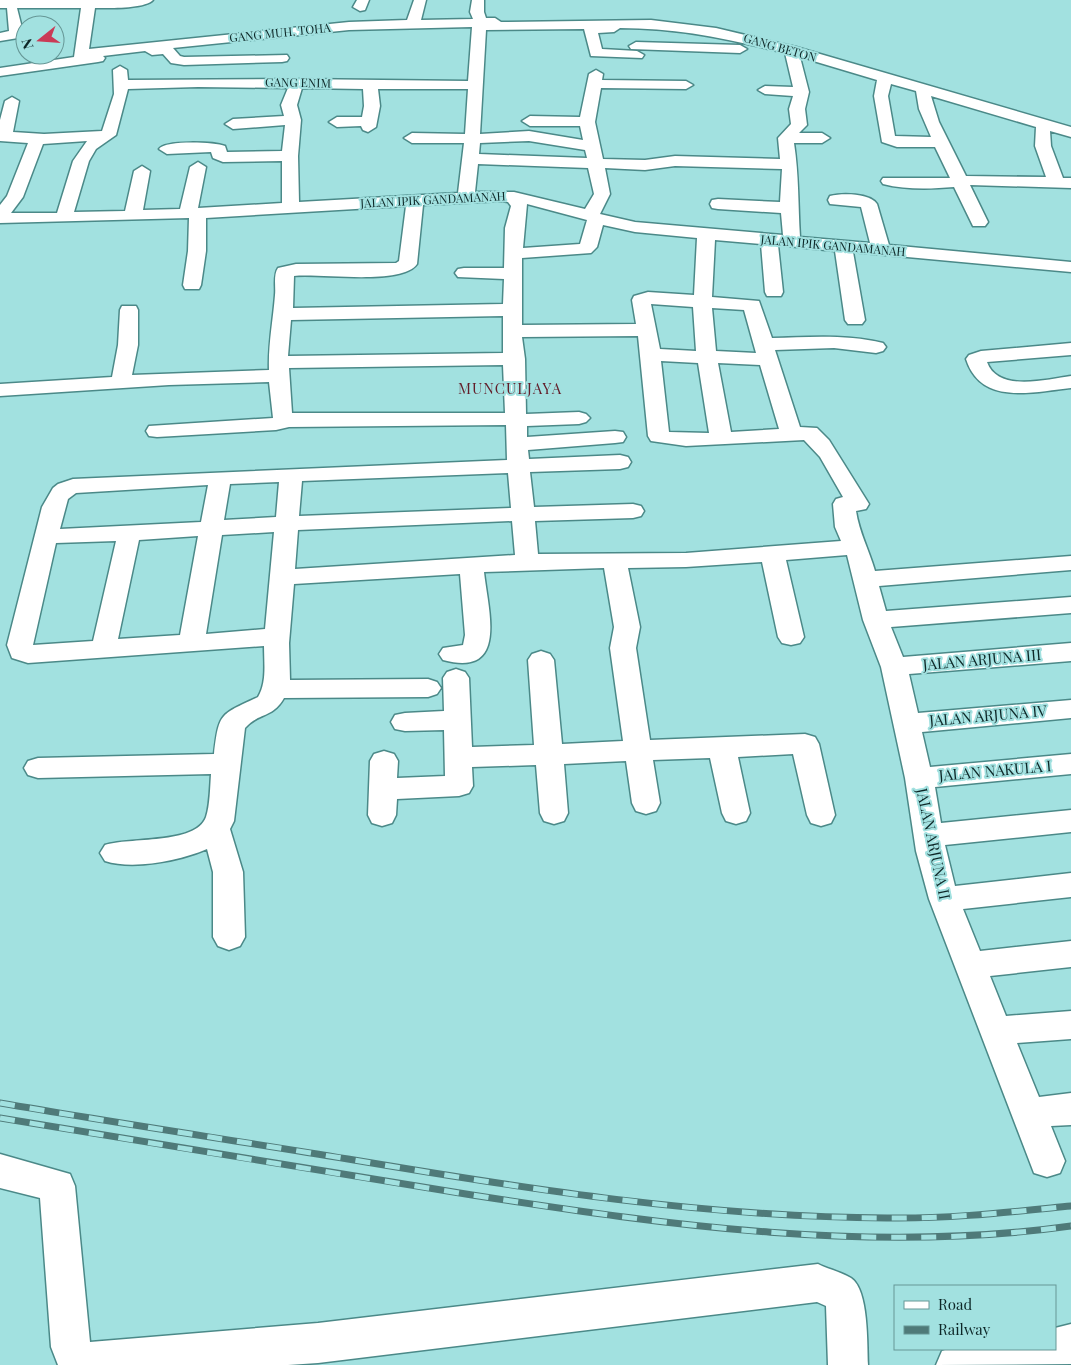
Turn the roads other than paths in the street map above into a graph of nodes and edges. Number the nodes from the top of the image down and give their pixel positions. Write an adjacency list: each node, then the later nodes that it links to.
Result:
1 (147, 0): 5 (street)
2 (420, 0): 8 (street)
3 (478, 0): 9 (street)
4 (47, 2): 5 (street); 6 (street)
5 (89, 5): 17 (street)
6 (6, 7): 13 (street)
7 (581, 18): 9 (street)
8 (413, 23): 9 (street, GANG MUH. TOHA); 12 (street, GANG MUH. TOHA)
9 (480, 24): 10 (street, GANG BETON); 25 (street)
10 (634, 25): 14 (street, GANG BETON); 16 (street); 16 (street)
11 (135, 33): 15 (street)
12 (287, 36): 15 (street, GANG MUH. TOHA); 18 (street)
13 (0, 37)
14 (785, 49): 16 (street); 20 (street, GANG BETON); 29 (street)
15 (125, 52): 17 (street); 18 (street); 24 (street)
16 (636, 54)
17 (80, 57): 19 (street)
18 (282, 58): 21 (street)
19 (0, 72)
20 (885, 78): 27 (street, GANG BETON); 45 (street)
21 (272, 83): 22 (street, GANG ENIM); 24 (street, GANG ENIM)
22 (297, 83): 23 (street, GANG ENIM); 31 (street)
23 (370, 84): 25 (street, GANG ENIM); 33 (street)
24 (120, 85): 38 (street)
25 (476, 85): 44 (street)
26 (686, 85): 34 (street)
27 (923, 89): 36 (street, GANG BETON); 45 (street)
28 (765, 90): 29 (street)
29 (802, 92): 41 (street)
30 (12, 101): 39 (street)
31 (294, 120): 35 (street); 48 (street)
32 (530, 121): 34 (street)
33 (337, 122)
34 (588, 122): 46 (street)
35 (233, 124)
36 (1044, 126): 37 (street, GANG BETON); 56 (street)
37 (1071, 132)
38 (108, 135): 43 (street); 68 (street)
39 (2, 136): 43 (street)
40 (412, 138): 44 (street)
41 (786, 138): 42 (street); 51 (street)
42 (822, 138)
43 (37, 139): 66 (street)
44 (472, 139): 46 (street); 49 (street)
45 (942, 142): 55 (street)
46 (591, 146): 50 (street)
47 (167, 149): 48 (street)
48 (290, 156): 62 (street)
49 (471, 159): 50 (street); 58 (street)
50 (596, 164): 51 (street); 67 (street)
51 (790, 164): 63 (street)
52 (198, 167): 64 (street)
53 (142, 171): 65 (street)
54 (889, 181): 55 (street)
55 (960, 182): 56 (street); 69 (street)
56 (1064, 183)
57 (514, 197): 58 (street, JALAN IPIK GANDAMANAH); 67 (street, JALAN IPIK GANDAMANAH); 75 (street)
58 (466, 198): 60 (street, JALAN IPIK GANDAMANAH)
59 (836, 200): 74 (street)
60 (415, 201): 62 (street, JALAN IPIK GANDAMANAH); 84 (street)
61 (718, 204): 63 (street)
62 (292, 208): 64 (street, JALAN IPIK GANDAMANAH)
63 (790, 208): 72 (street)
64 (193, 213): 65 (street, JALAN IPIK GANDAMANAH); 79 (street)
65 (133, 215): 68 (street, JALAN IPIK GANDAMANAH)
66 (0, 217): 68 (street, JALAN IPIK GANDAMANAH)
67 (593, 217): 70 (street, JALAN IPIK GANDAMANAH); 75 (street)
68 (64, 218)
69 (979, 222)
70 (706, 235): 71 (street, JALAN IPIK GANDAMANAH); 81 (street)
71 (769, 240): 72 (street, JALAN IPIK GANDAMANAH); 80 (street)
72 (792, 242): 73 (street, JALAN IPIK GANDAMANAH)
73 (843, 247): 74 (street, JALAN IPIK GANDAMANAH); 85 (street)
74 (881, 250): 76 (street, JALAN IPIK GANDAMANAH)
75 (513, 251): 78 (street)
76 (1070, 270)
77 (464, 273): 78 (street)
78 (512, 274): 83 (street)
79 (192, 285)
80 (774, 292)
81 (702, 302): 86 (street); 90 (street); 92 (street)
82 (129, 310): 95 (street)
83 (513, 310): 84 (street); 87 (street)
84 (284, 314): 94 (street)
85 (854, 320)
86 (646, 330): 87 (street); 91 (street)
87 (512, 331): 93 (street)
88 (876, 348): 90 (street)
89 (1071, 349): 96 (street)
90 (766, 352): 92 (street); 102 (street)
91 (651, 355): 92 (street); 104 (street)
92 (707, 358): 104 (street)
93 (515, 359): 94 (street); 99 (street)
94 (278, 369): 95 (street); 100 (street)
95 (121, 382): 97 (street)
96 (1071, 382)
97 (0, 390)
98 (579, 418): 99 (street)
99 (516, 419): 100 (street); 105 (street)
100 (287, 420): 101 (street)
101 (157, 431)
102 (791, 434): 104 (street); 116 (street, JALAN ARJUNA II)
103 (615, 437): 105 (street)
104 (720, 438)
105 (517, 444): 107 (street)
106 (620, 462): 107 (street)
107 (518, 466): 108 (street); 111 (street)
108 (291, 475): 109 (street); 112 (street)
109 (220, 478): 113 (street); 115 (street)
110 (633, 511): 111 (street)
111 (524, 514): 112 (street); 119 (street)
112 (285, 524): 113 (street); 122 (street)
113 (211, 528): 114 (street); 128 (street)
114 (129, 533): 115 (street); 129 (street)
115 (46, 536): 129 (street)
116 (856, 546): 117 (street); 123 (street, JALAN ARJUNA II)
117 (772, 552): 118 (street); 127 (street)
118 (615, 561): 119 (street); 140 (street)
119 (527, 562): 121 (street)
120 (1061, 564): 123 (street); 124 (street)
121 (471, 566): 122 (street); 136 (street)
122 (282, 576): 126 (street)
123 (865, 579): 125 (street, JALAN ARJUNA II)
124 (1071, 606): 125 (street)
125 (876, 620): 132 (street, JALAN ARJUNA II)
126 (277, 634): 128 (street); 134 (street)
127 (791, 636)
128 (192, 641): 129 (street)
129 (104, 647)
130 (1071, 652): 132 (street, JALAN ARJUNA III)
131 (541, 660): 141 (street)
132 (894, 667): 138 (street, JALAN ARJUNA II)
133 (428, 688): 134 (street)
134 (275, 689): 144 (street)
135 (1071, 709): 138 (street, JALAN ARJUNA IV)
136 (457, 720): 137 (street); 142 (street)
137 (405, 722)
138 (906, 724): 147 (street, JALAN ARJUNA II)
139 (722, 748): 140 (street); 150 (street); 151 (street)
140 (638, 751): 141 (street); 148 (street)
141 (549, 754): 142 (street); 149 (street)
142 (458, 758): 143 (street)
143 (384, 761)
144 (226, 764): 146 (street); 153 (street)
145 (1071, 764): 147 (street, JALAN NAKULA I)
146 (38, 768)
147 (919, 778): 154 (street, JALAN ARJUNA II)
148 (646, 803)
149 (554, 813)
150 (736, 813)
151 (821, 815)
152 (1071, 821): 154 (street)
153 (215, 828): 155 (street); 158 (street)
154 (930, 835): 157 (street, JALAN ARJUNA II)
155 (115, 853)
156 (1071, 885): 157 (street)
157 (944, 899): 160 (street, JALAN ARJUNA II)
158 (229, 937)
159 (1071, 954): 160 (street)
160 (970, 964): 162 (street, JALAN ARJUNA II)
161 (1071, 1025): 162 (street)
162 (995, 1031): 164 (street, JALAN ARJUNA II)
163 (1071, 1109): 164 (street)
164 (1029, 1113): 165 (street, JALAN ARJUNA II)
165 (1047, 1161)
166 (0, 1170): 170 (street)
167 (1071, 1344): 168 (street)
168 (1056, 1347)
169 (1038, 1350): 172 (street)
170 (318, 1354): 171 (street)
171 (848, 1365)
172 (956, 1365)

